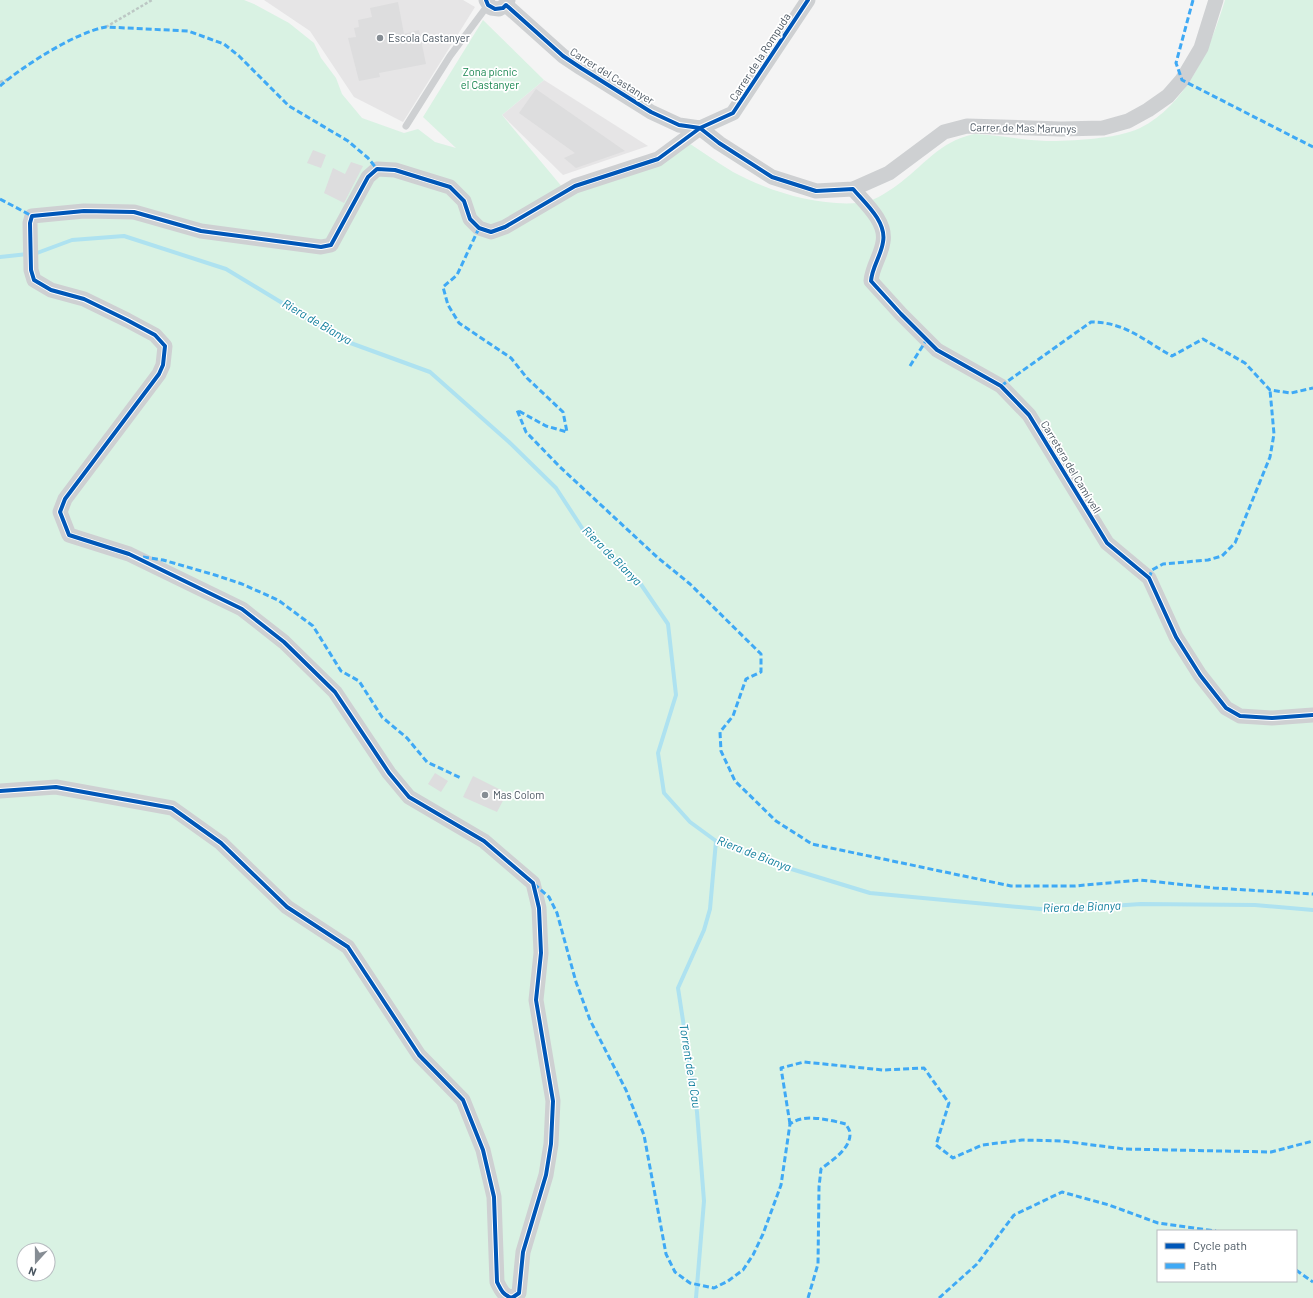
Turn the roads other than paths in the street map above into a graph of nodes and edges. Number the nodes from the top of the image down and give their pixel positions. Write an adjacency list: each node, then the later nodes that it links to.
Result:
1 (808, 0): 6 (street, Carrer de la Rompuda)
2 (1216, 0): 7 (street, Carrer de Mas Marunys)
3 (487, 2): 4 (street); 5 (lane)
4 (507, 2): 6 (street, Carrer del Castanyer)
5 (406, 126)
6 (700, 128): 7 (street, Carrer de Mas Marunys); 9 (street, Carrer de la Rompuda)
7 (853, 189): 8 (street, Carretera del Camí vell)
8 (1313, 715)
9 (0, 791)

